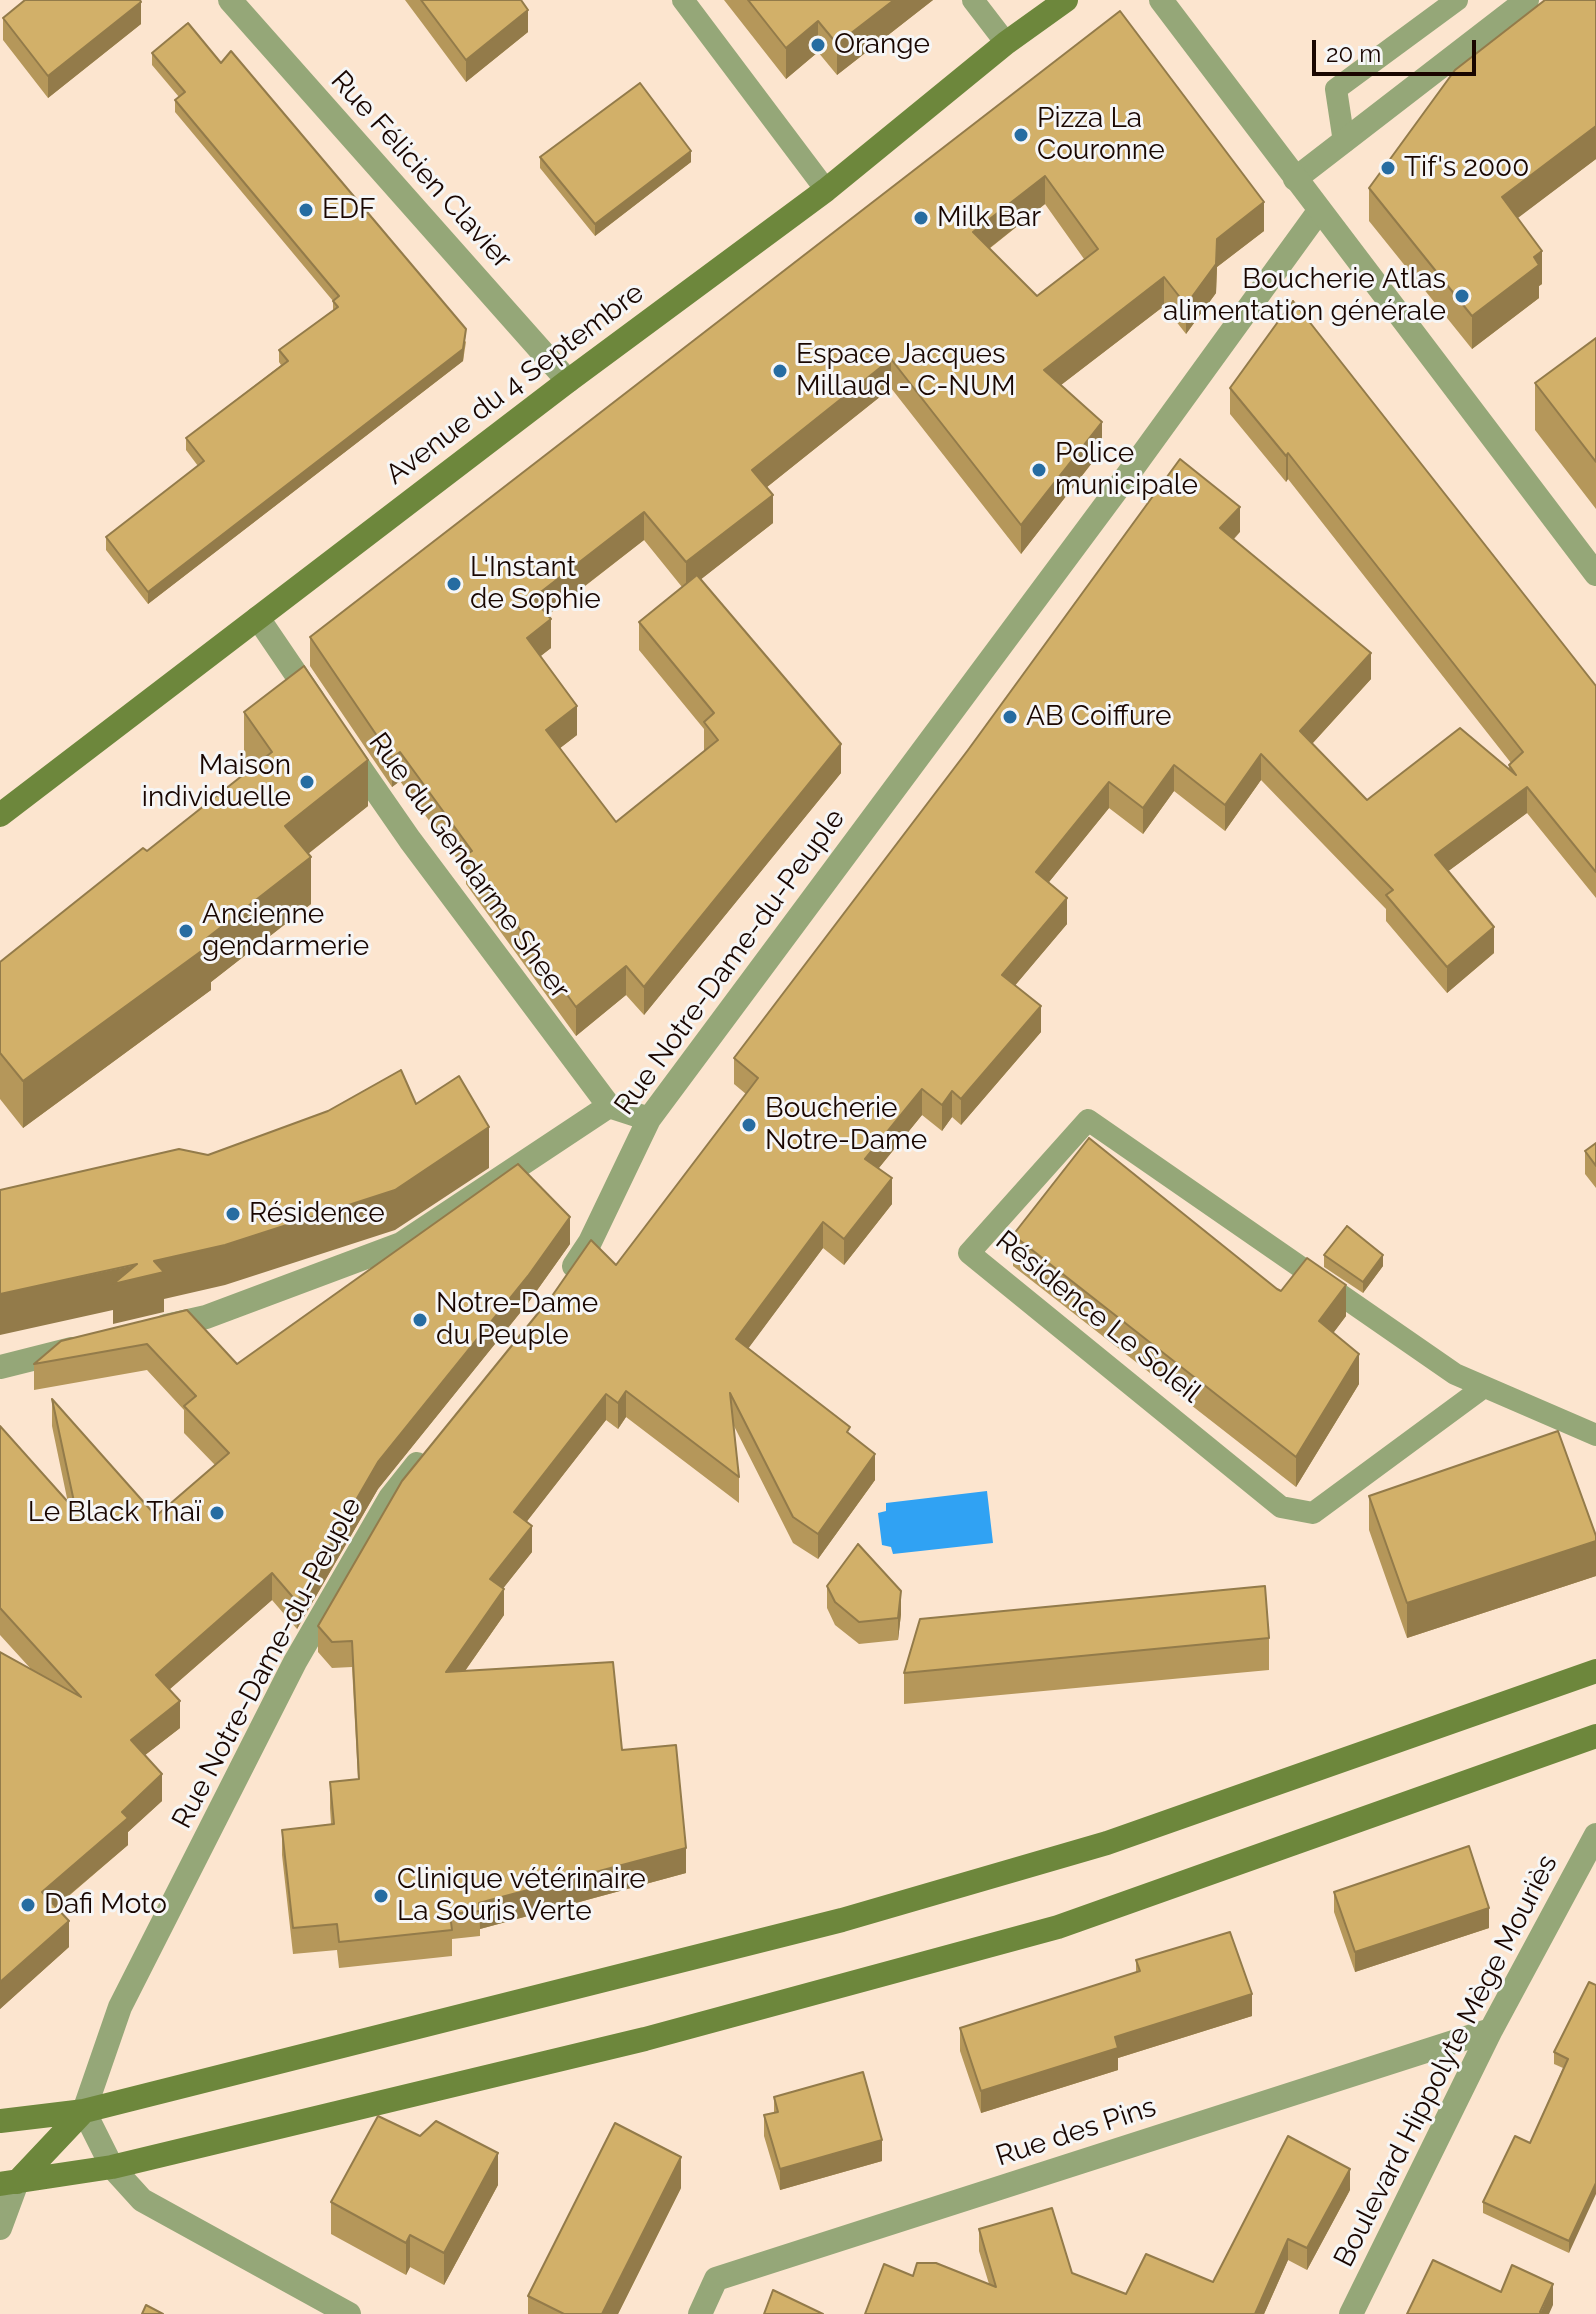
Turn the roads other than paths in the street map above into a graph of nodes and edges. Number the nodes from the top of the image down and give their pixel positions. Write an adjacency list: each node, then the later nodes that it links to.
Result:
1 (230, 0): 13 (street, Rue Félicien Clavier)
2 (683, 0): 11 (lane)
3 (973, 0): 8 (lane)
4 (1066, 0): 8 (main road, Avenue du 4 Septembre)
5 (1161, 0): 10 (street)
6 (1457, 0): 9 (lane)
7 (1527, 0): 9 (street)
8 (1006, 43): 11 (main road, Avenue du 4 Septembre)
9 (1344, 142): 10 (street)
10 (1295, 179): 12 (street)
11 (826, 190): 13 (main road, Avenue du 4 Septembre)
12 (1319, 211): 14 (street); 18 (street, Rue Notre-Dame-du-Peuple)
13 (568, 381): 15 (main road, Avenue du 4 Septembre)
14 (1596, 574)
15 (258, 618): 16 (main road, Avenue du 4 Septembre); 17 (street, Rue du Gendarme Sheer)
16 (0, 815)
17 (609, 1106): 18 (street); 20 (street)
18 (649, 1119): 19 (street, Rue Notre-Dame-du-Peuple)
19 (557, 1289)
20 (147, 1331)
21 (88, 1345): 22 (street)
22 (0, 1367)
23 (1484, 1387): 23 (lane, Résidence Le Soleil); 24 (lane, Résidence Le Soleil)
24 (1596, 1435)
25 (435, 1442): 30 (street, Rue Notre-Dame-du-Peuple)
26 (1596, 1671): 30 (main road)
27 (1596, 1736): 32 (main road)
28 (1596, 1835): 29 (street, Boulevard Hippolyte Mège Mouriès)
29 (1491, 2030): 36 (street, Rue des Pins); 37 (street, Boulevard Hippolyte Mège Mouriès)
30 (84, 2111): 31 (main road); 32 (street); 33 (main road)
31 (0, 2121)
32 (112, 2167): 33 (main road); 35 (street)
33 (9, 2183): 34 (street)
34 (0, 2228)
35 (349, 2314)
36 (700, 2314)
37 (1351, 2314)

